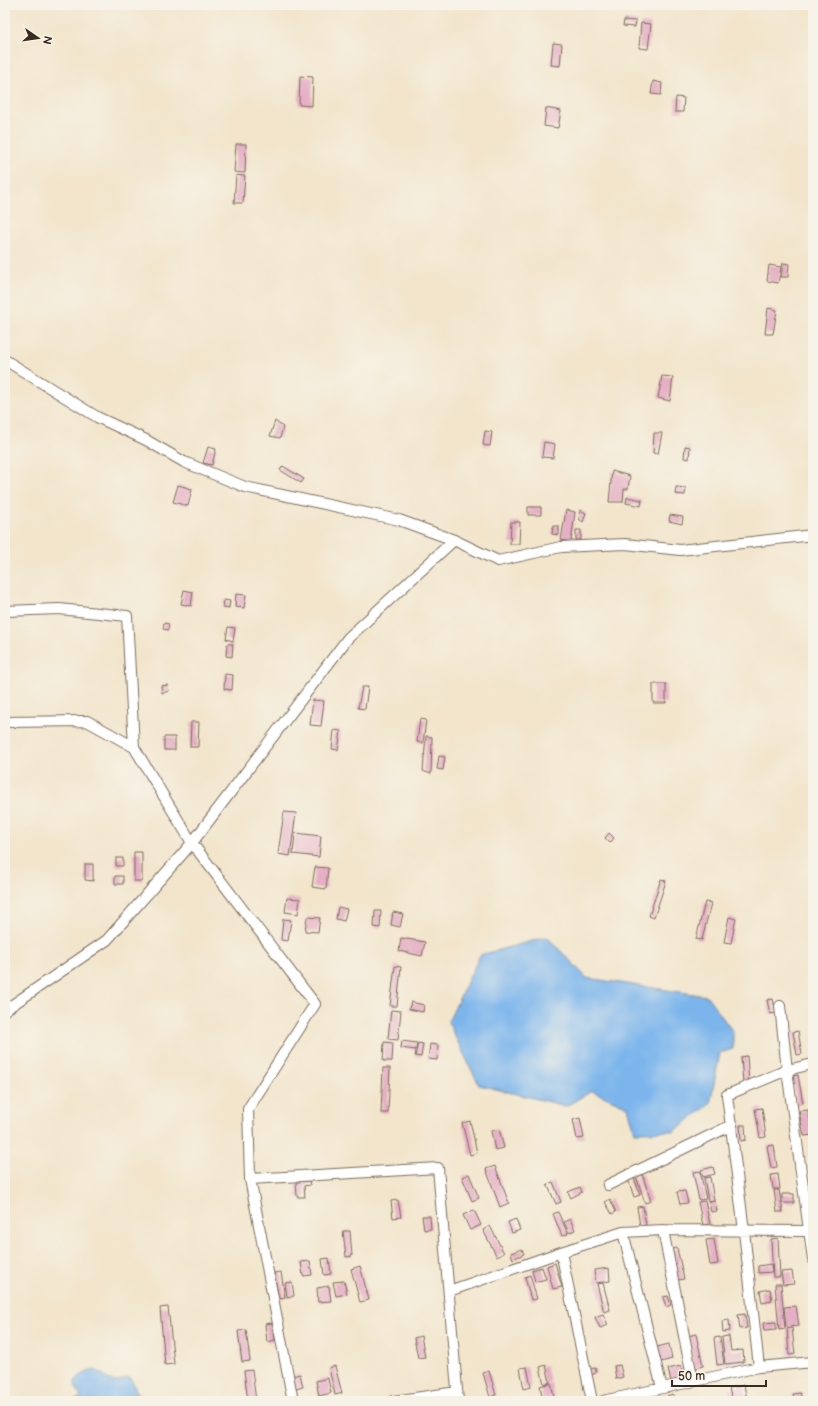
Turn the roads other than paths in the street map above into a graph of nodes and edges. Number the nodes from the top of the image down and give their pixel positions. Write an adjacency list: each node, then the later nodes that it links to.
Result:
1 (5, 360): 3 (street)
2 (813, 535): 3 (street)
3 (454, 540): 7 (street)
4 (5, 611): 6 (street)
5 (5, 722): 6 (street)
6 (134, 747): 7 (street)
7 (192, 843): 9 (street); 13 (street)
8 (780, 1006): 11 (street)
9 (5, 1010)
10 (813, 1064): 11 (street)
11 (787, 1070): 12 (street); 16 (street)
12 (732, 1125): 14 (street); 17 (street)
13 (250, 1180): 21 (street); 27 (street)
14 (608, 1185)
15 (663, 1230): 17 (street); 18 (street); 24 (street)
16 (811, 1230): 17 (street); 20 (street)
17 (744, 1231): 23 (street)
18 (623, 1232): 19 (street); 25 (street)
19 (560, 1252): 21 (street); 29 (street)
20 (813, 1259)
21 (449, 1291): 26 (street)
22 (813, 1362): 23 (street)
23 (759, 1367): 24 (street)
24 (693, 1381): 25 (street)
25 (662, 1388): 30 (street)
26 (458, 1396): 28 (street)
27 (293, 1401)
28 (393, 1401)
29 (592, 1401)
30 (603, 1401)

